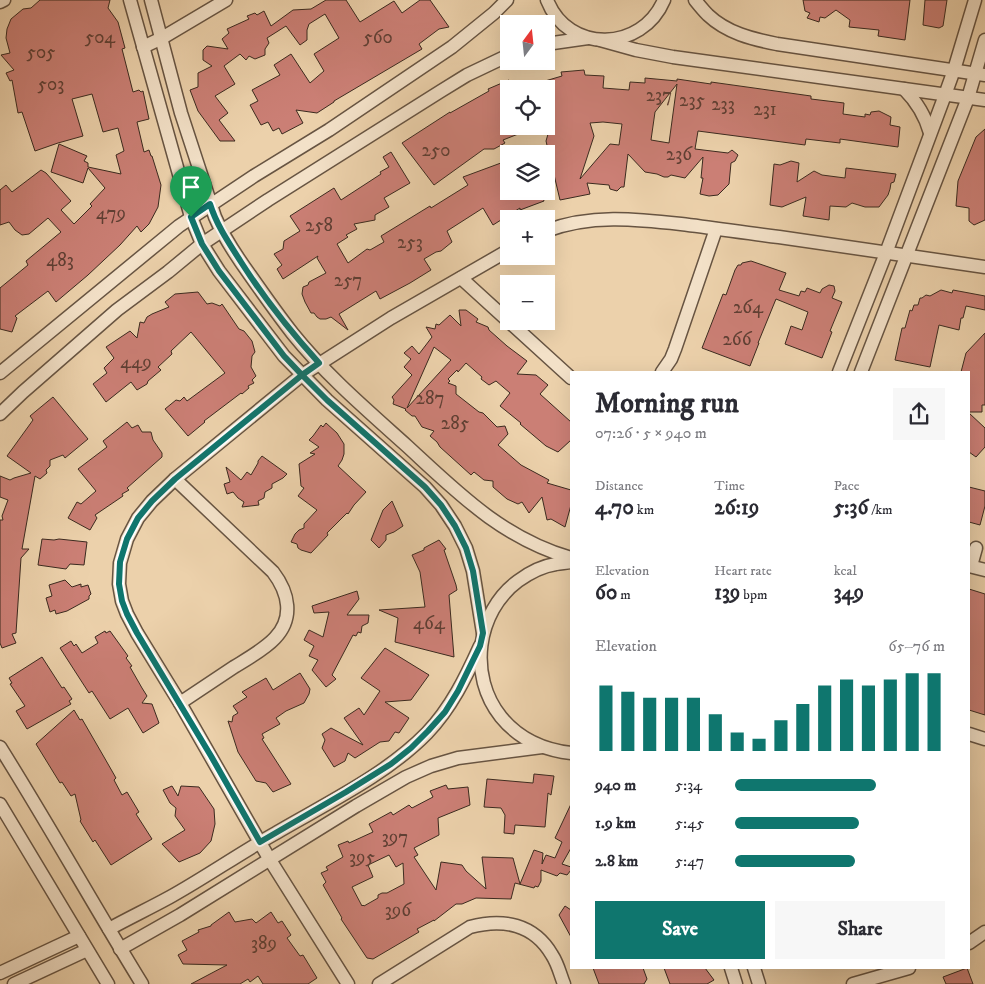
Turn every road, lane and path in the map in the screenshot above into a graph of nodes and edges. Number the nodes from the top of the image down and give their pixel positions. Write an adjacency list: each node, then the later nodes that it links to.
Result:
1 (4, 0): 10 (street)
2 (130, 0): 15 (street)
3 (151, 0): 11 (street)
4 (226, 0): 11 (street)
5 (507, 0): 24 (street)
6 (547, 0): 12 (street)
7 (664, 0): 12 (street)
8 (695, 0): 17 (street)
9 (975, 0): 17 (street)
10 (0, 2)
11 (162, 38): 15 (street); 24 (street)
12 (595, 39): 14 (street); 19 (street)
13 (985, 40): 18 (street)
14 (555, 43)
15 (143, 47): 25 (street)
16 (500, 59): 28 (street)
17 (954, 70): 18 (street); 20 (street)
18 (980, 74): 21 (street)
19 (904, 89): 20 (street); 23 (street)
20 (945, 95): 21 (street); 23 (street)
21 (968, 98): 22 (street); 32 (street)
22 (985, 100)
23 (930, 133): 30 (street)
24 (210, 204): 25 (street); 28 (street)
25 (191, 217): 29 (street); 39 (street)
26 (555, 227): 27 (street)
27 (716, 228): 30 (street); 36 (street)
28 (221, 231): 29 (street); 35 (street)
29 (202, 244): 40 (street); 42 (street)
30 (886, 253): 32 (street); 37 (street)
31 (500, 255): 34 (street)
32 (907, 256): 33 (street); 38 (street)
33 (985, 267)
34 (461, 278): 35 (street); 41 (street)
35 (319, 363): 40 (street); 45 (street)
36 (663, 371)
37 (839, 371)
38 (861, 371)
39 (0, 373)
40 (302, 375): 43 (street); 49 (street)
41 (570, 377)
42 (0, 414)
43 (175, 479): 51 (street); 51 (street)
44 (976, 549): 47 (street)
45 (570, 558)
46 (570, 562): 49 (street)
47 (970, 566): 48 (street)
48 (985, 570)
49 (483, 633): 50 (street)
50 (480, 646): 55 (street); 58 (street)
51 (180, 703): 58 (street)
52 (970, 734): 53 (street)
53 (985, 739)
54 (0, 747): 60 (street)
55 (542, 747): 56 (street); 59 (street)
56 (570, 753)
57 (0, 804): 62 (street)
58 (260, 842): 59 (street); 60 (street)
59 (270, 860): 64 (street); 73 (street)
60 (109, 929): 64 (street)
61 (985, 932): 63 (street)
62 (79, 936): 65 (street); 69 (street)
63 (970, 942)
64 (120, 949): 72 (street)
65 (87, 950): 70 (street); 71 (street)
66 (731, 969): 76 (street)
67 (754, 969): 77 (street)
68 (906, 969): 78 (street)
69 (0, 973)
70 (14, 984)
71 (108, 984)
72 (142, 984)
73 (348, 984)
74 (379, 984): 75 (street)
75 (564, 984)
76 (736, 984)
77 (759, 984)
78 (853, 984)

